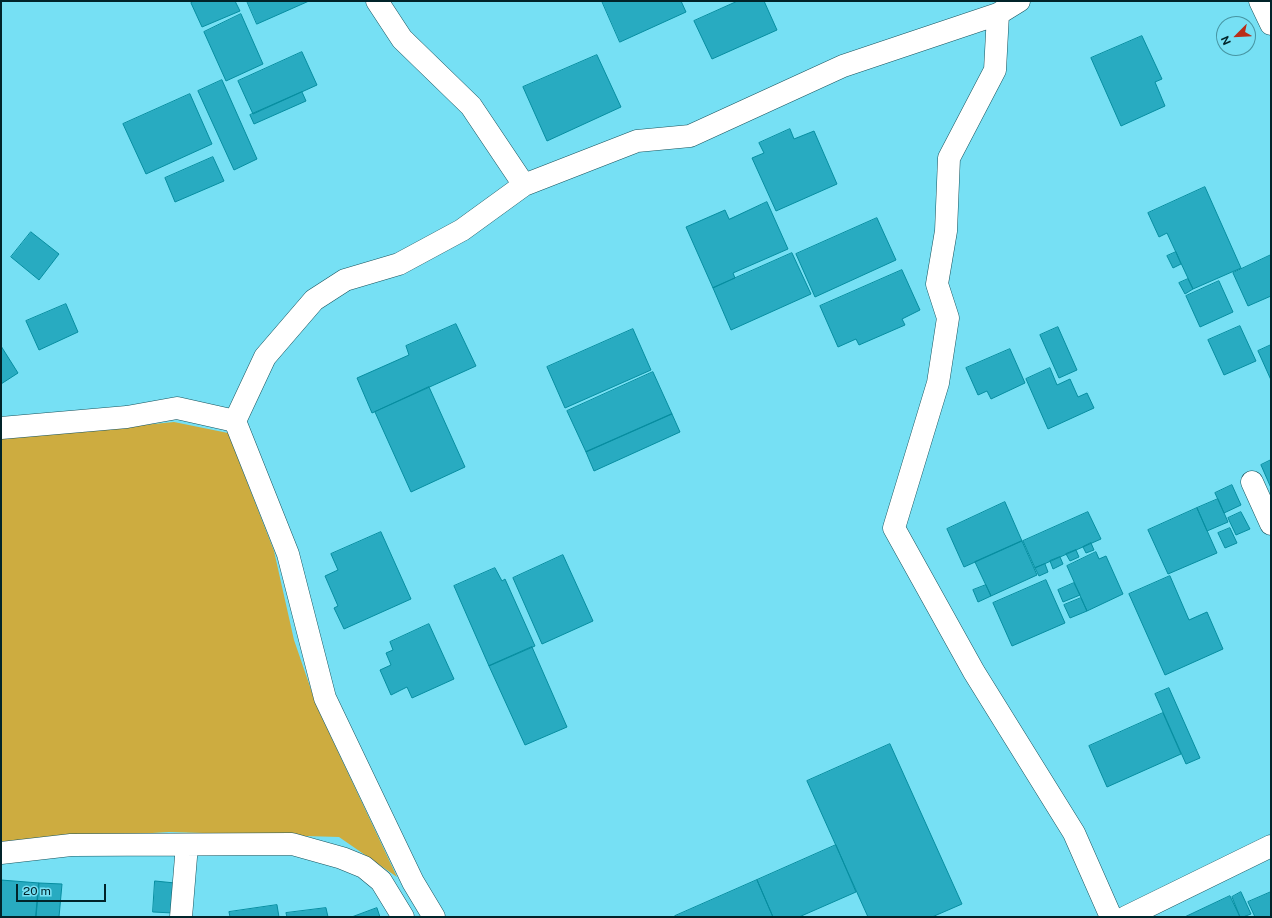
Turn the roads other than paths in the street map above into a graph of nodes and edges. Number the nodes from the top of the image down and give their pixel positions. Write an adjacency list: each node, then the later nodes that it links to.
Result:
1 (377, 1): 6 (street)
2 (1018, 1): 4 (street)
3 (1260, 1): 5 (street)
4 (998, 14): 6 (street); 17 (street)
5 (1271, 24)
6 (524, 185): 7 (street)
7 (235, 421): 8 (street); 16 (street)
8 (1, 428)
9 (1252, 482): 10 (street)
10 (1271, 524)
11 (187, 845): 13 (street); 14 (street); 15 (street)
12 (1271, 846): 18 (street)
13 (1, 853)
14 (181, 917)
15 (403, 917)
16 (434, 917)
17 (1111, 917)
18 (1126, 917)

